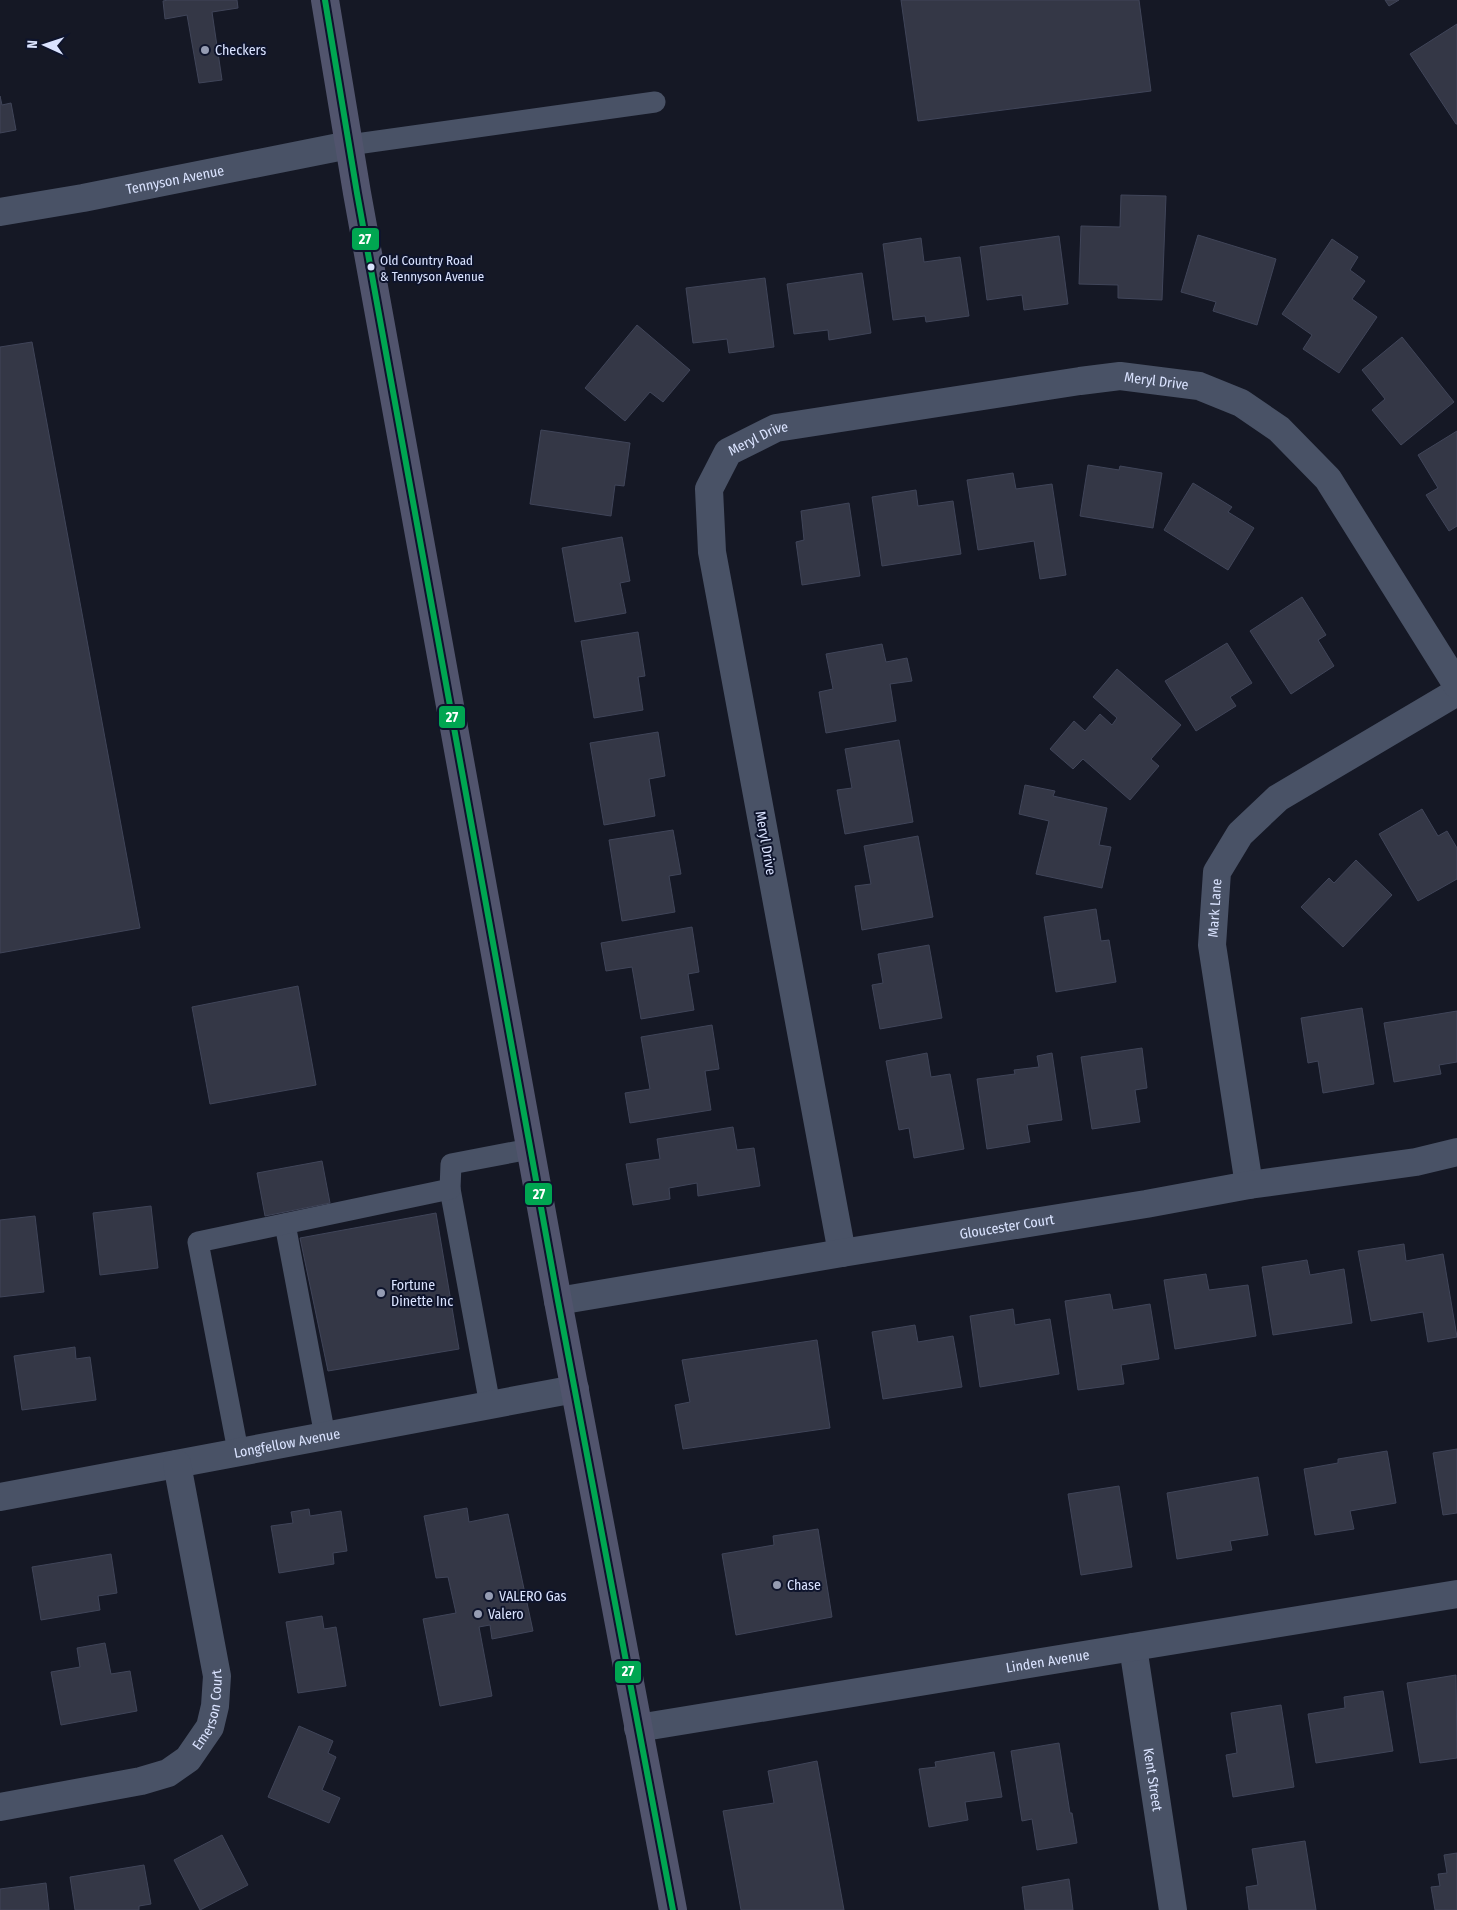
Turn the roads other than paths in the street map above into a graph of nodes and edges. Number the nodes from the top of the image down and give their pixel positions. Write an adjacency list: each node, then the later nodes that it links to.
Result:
1 (325, 0): 3 (main road)
2 (655, 102): 3 (lane)
3 (348, 145): 4 (street, Tennyson Avenue); 7 (main road)
4 (0, 212)
5 (1457, 685): 12 (street, Meryl Drive)
6 (1457, 692): 9 (street, Mark Lane)
7 (530, 1149): 10 (lane); 13 (main road)
8 (1457, 1152): 9 (street, Gloucester Court)
9 (1249, 1185): 12 (street, Gloucester Court)
10 (450, 1189): 11 (lane); 15 (lane)
11 (285, 1224): 16 (lane); 17 (lane)
12 (842, 1253): 13 (street, Gloucester Court)
13 (558, 1301): 14 (main road)
14 (575, 1389): 15 (street, Longfellow Avenue); 22 (main road)
15 (490, 1405): 16 (street, Longfellow Avenue)
16 (325, 1436): 17 (street, Longfellow Avenue)
17 (238, 1452): 18 (street, Longfellow Avenue)
18 (177, 1464): 19 (street, Longfellow Avenue); 23 (street, Emerson Court)
19 (0, 1497)
20 (1457, 1594): 21 (street, Linden Avenue)
21 (1133, 1648): 22 (street, Linden Avenue); 25 (street, Kent Street)
22 (638, 1728): 24 (main road)
23 (0, 1807)
24 (673, 1910)
25 (1173, 1910)

